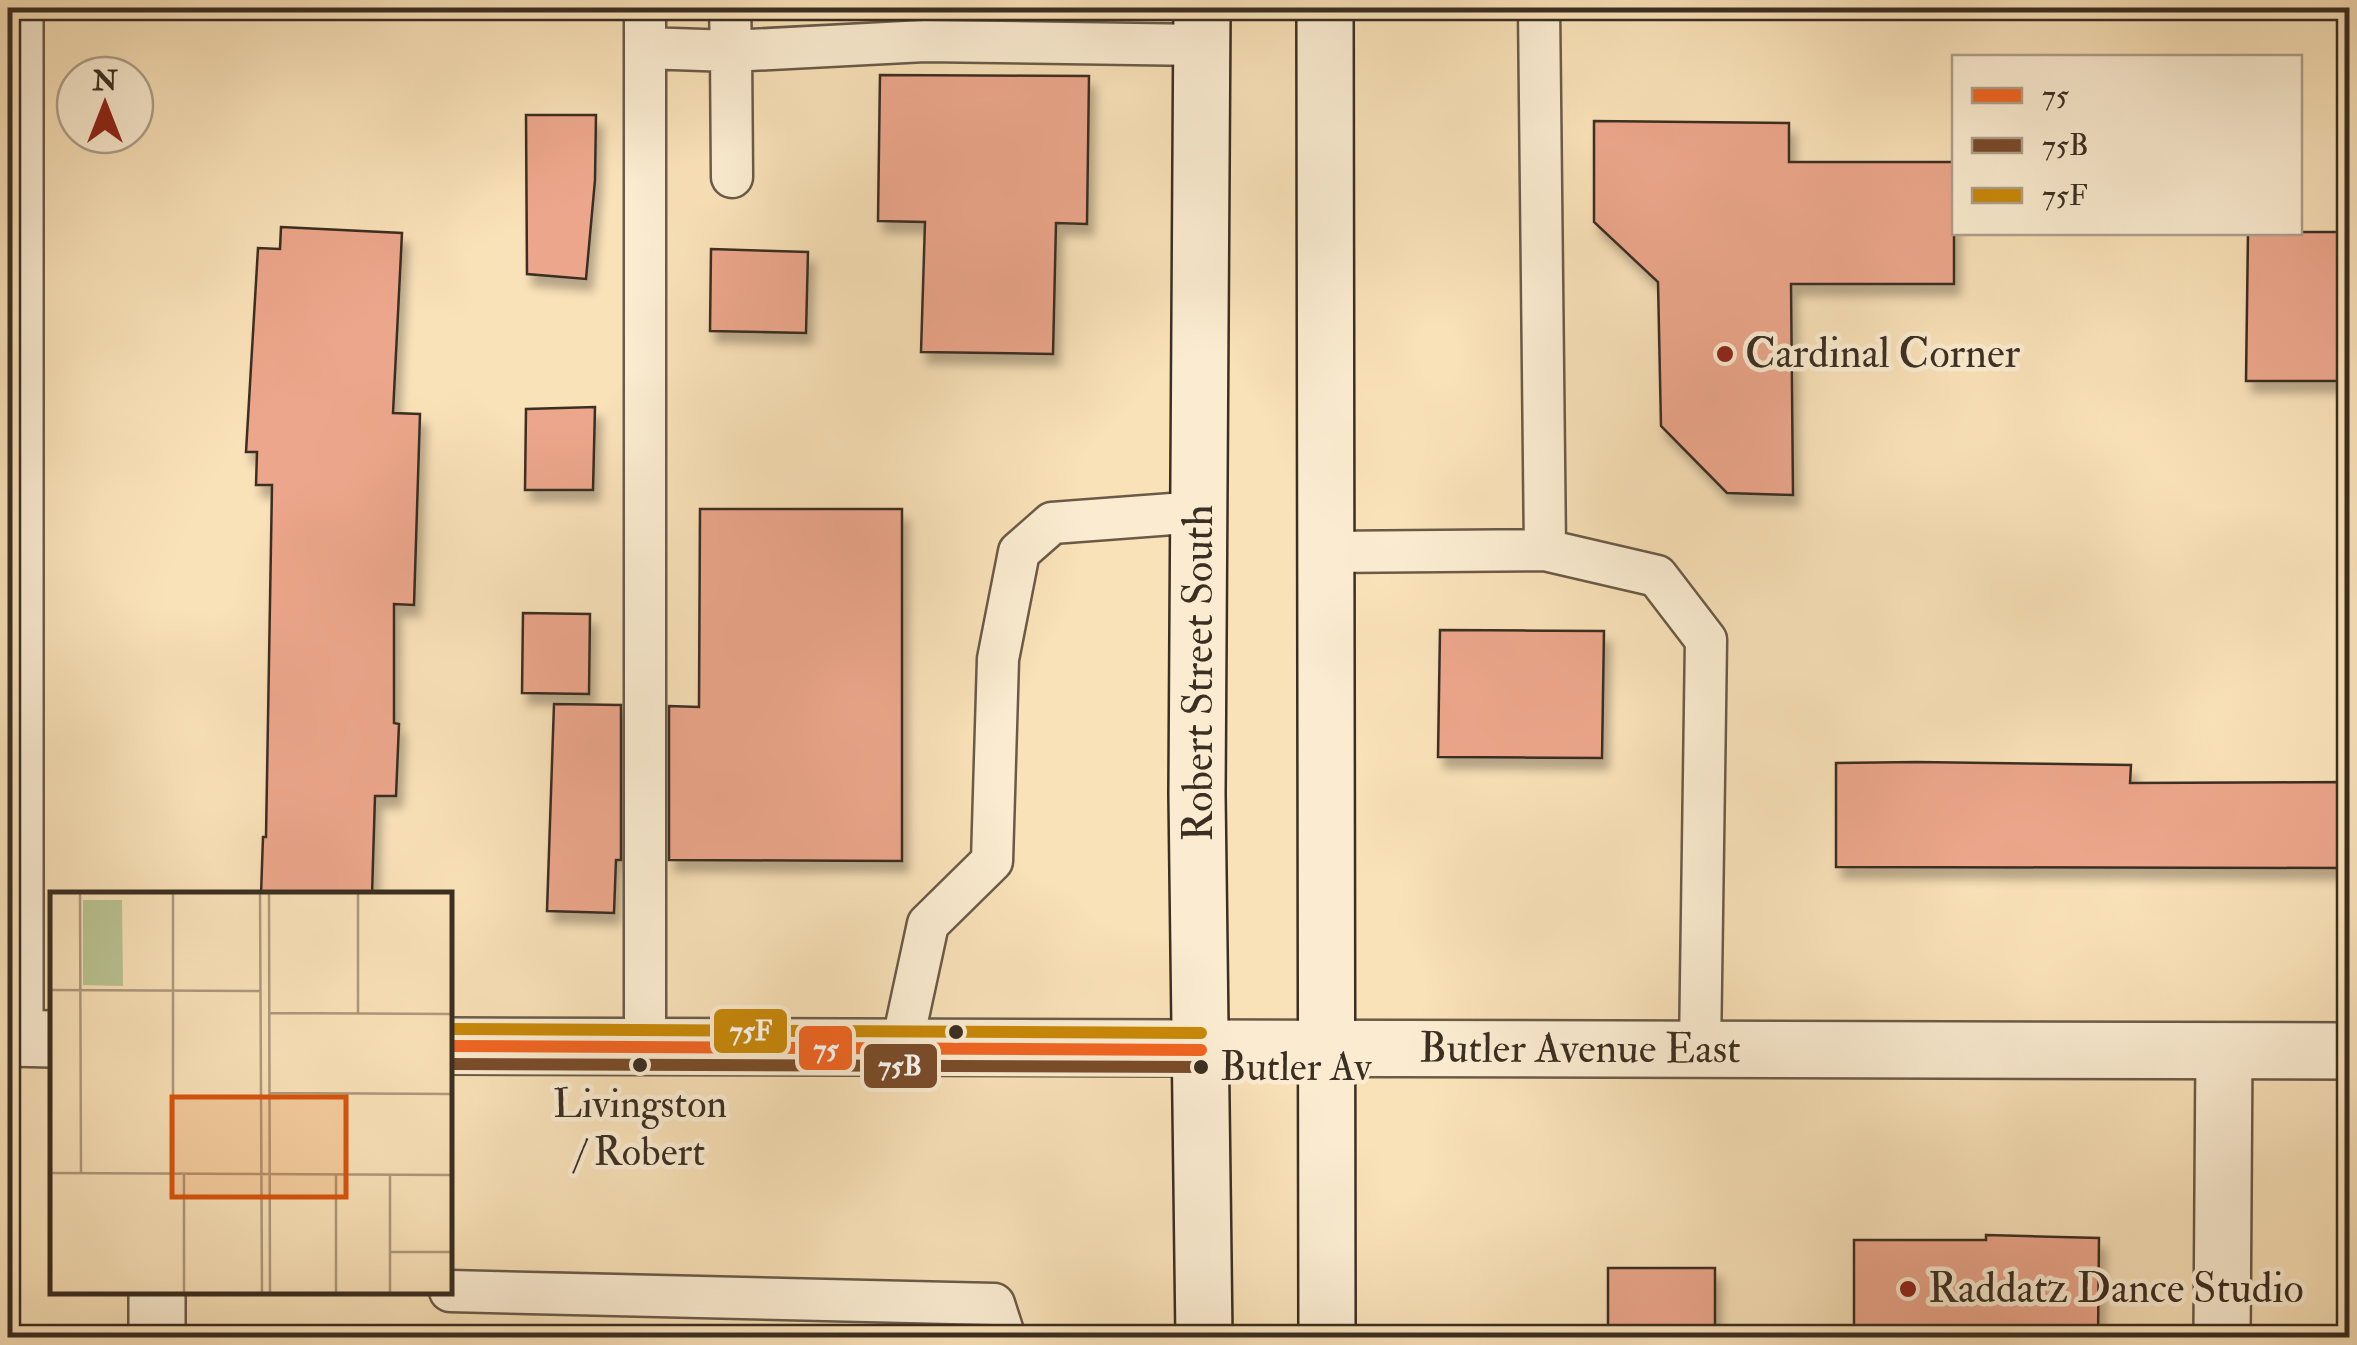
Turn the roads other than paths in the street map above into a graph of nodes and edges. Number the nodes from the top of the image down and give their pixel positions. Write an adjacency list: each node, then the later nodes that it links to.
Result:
1 (15, 8): 13 (street)
2 (645, 8): 7 (lane)
3 (730, 8): 8 (lane)
4 (1326, 8): 12 (street)
5 (1539, 8): 11 (lane)
6 (1202, 26): 8 (lane); 10 (street, Robert Street South)
7 (644, 48): 8 (lane); 15 (lane)
8 (730, 51): 9 (lane)
9 (732, 176)
10 (1199, 512): 16 (lane); 17 (street, Robert Street South)
11 (1546, 550): 12 (lane); 19 (lane)
12 (1326, 552): 18 (street)
13 (25, 1038)
14 (452, 1046): 15 (street, Butler Avenue East)
15 (646, 1048): 16 (street, Butler Avenue East)
16 (901, 1049): 17 (street, Butler Avenue East)
17 (1201, 1050): 18 (street, Butler Avenue East); 26 (street, Robert Street South)
18 (1327, 1050): 19 (street, Butler Avenue East); 27 (street)
19 (1700, 1050): 20 (street, Butler Avenue East)
20 (2224, 1051): 21 (street, Butler Avenue East); 28 (street)
21 (2350, 1051)
22 (452, 1292): 25 (lane)
23 (157, 1295): 24 (street)
24 (157, 1338)
25 (1005, 1338)
26 (1204, 1338)
27 (1327, 1338)
28 (2222, 1338)

